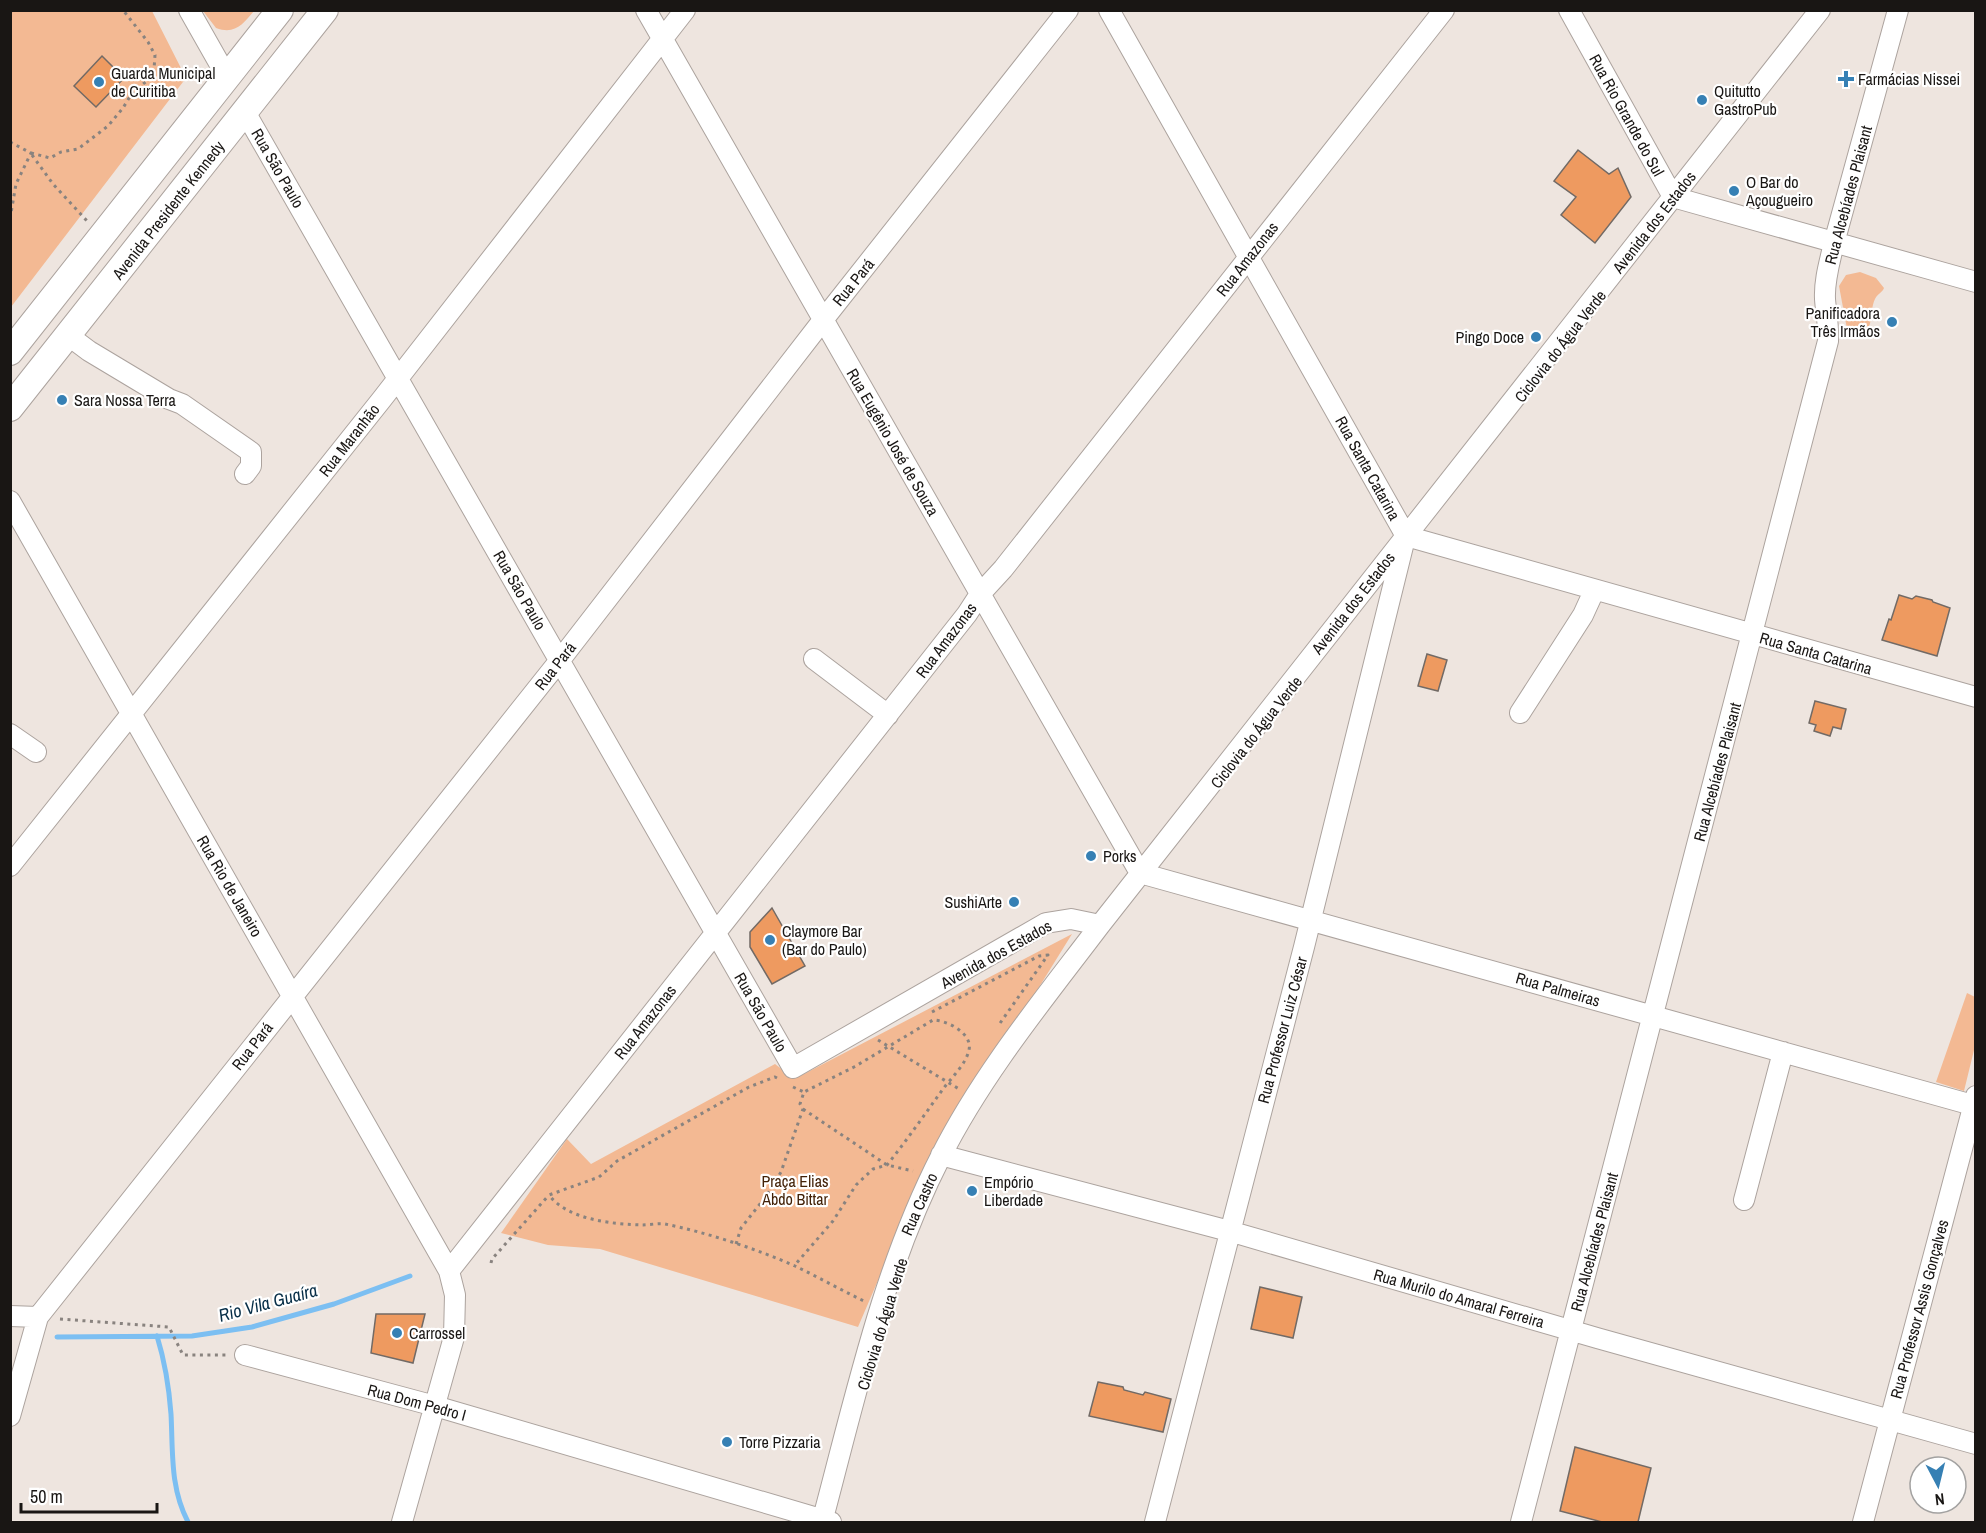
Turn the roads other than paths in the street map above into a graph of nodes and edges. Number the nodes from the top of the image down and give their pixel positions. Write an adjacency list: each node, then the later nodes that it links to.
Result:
1 (189, 10): 13 (street)
2 (280, 10): 13 (main road)
3 (325, 10): 14 (main road, Avenida Presidente Kennedy)
4 (646, 10): 12 (street, Rua Eugênio José de Souza)
5 (685, 10): 12 (street, Rua Maranhão)
6 (1068, 10): 19 (street, Rua Pará)
7 (1109, 10): 17 (street, Rua Santa Catarina)
8 (1444, 10): 17 (street, Rua Amazonas)
9 (1569, 10): 15 (street, Rua Rio Grande do Sul)
10 (1820, 10): 15 (street, Avenida dos Estados)
11 (1895, 14): 16 (street, Rua Alcebíades Plaisant)
12 (662, 40): 19 (street, Rua Eugênio José de Souza); 22 (street, Rua Maranhão)
13 (227, 77): 21 (main road)
14 (245, 112): 20 (main road, Avenida Presidente Kennedy); 22 (street, Rua São Paulo)
15 (1673, 197): 16 (street); 26 (street, Avenida dos Estados)
16 (1833, 243): 18 (street); 29 (street, Rua Alcebíades Plaisant)
17 (1249, 257): 26 (street, Rua Santa Catarina); 28 (street, Rua Amazonas)
18 (1976, 282)
19 (823, 320): 28 (street, Rua Eugênio José de Souza); 31 (street, Rua Pará)
20 (69, 336): 23 (main road, Avenida Presidente Kennedy); 24 (street)
21 (10, 352)
22 (398, 378): 31 (street, Rua São Paulo); 34 (street, Rua Maranhão)
23 (10, 408)
24 (245, 474)
25 (10, 501): 34 (street, Rua Rio de Janeiro)
26 (1406, 536): 27 (street, Rua Santa Catarina); 39 (street, Avenida dos Estados); 40 (street, Rua Professor Luiz César)
27 (1594, 591): 29 (street, Rua Santa Catarina); 33 (street)
28 (980, 594): 35 (street, Rua Amazonas); 39 (street, Rua Eugênio José de Souza)
29 (1753, 635): 32 (street, Rua Santa Catarina); 44 (street, Rua Alcebíades Plaisant)
30 (814, 659): 35 (street)
31 (560, 660): 42 (street, Rua São Paulo); 43 (street, Rua Pará)
32 (1976, 697)
33 (1520, 712)
34 (132, 714): 38 (street, Rua Maranhão); 43 (street, Rua Rio de Janeiro)
35 (888, 715): 42 (street, Rua Amazonas)
36 (10, 734): 37 (street)
37 (36, 752)
38 (10, 866)
39 (1140, 873): 40 (street, Rua Palmeiras); 41 (street, Avenida dos Estados)
40 (1310, 920): 44 (street, Rua Palmeiras); 50 (street, Rua Professor Luiz César)
41 (1100, 925): 46 (street, Avenida dos Estados); 48 (street, Rua Castro)
42 (716, 933): 46 (street, Rua São Paulo); 51 (street, Rua Amazonas)
43 (292, 995): 51 (street, Rua Rio de Janeiro); 53 (street, Rua Pará)
44 (1653, 1016): 45 (street, Rua Palmeiras); 54 (street, Rua Alcebíades Plaisant)
45 (1783, 1052): 47 (street, Rua Palmeiras); 49 (street)
46 (787, 1078)
47 (1975, 1102): 58 (street, Rua Professor Assis Gonçalves)
48 (941, 1155): 50 (street, Rua Murilo do Amaral Ferreira); 61 (street, Rua Castro)
49 (1744, 1200)
50 (1229, 1231): 54 (street, Rua Murilo do Amaral Ferreira); 62 (street, Rua Professor Luiz César)
51 (449, 1271): 56 (street, Rua Rio de Janeiro)
52 (12, 1314): 53 (street)
53 (38, 1317): 57 (street)
54 (1571, 1331): 58 (street, Rua Murilo do Amaral Ferreira); 63 (street, Rua Alcebíades Plaisant)
55 (245, 1356): 56 (street, Rua Dom Pedro I)
56 (435, 1406): 60 (street, Rua Rio de Janeiro); 61 (street, Rua Dom Pedro I)
57 (10, 1416)
58 (1890, 1420): 59 (street, Rua Murilo do Amaral Ferreira); 64 (street, Rua Professor Assis Gonçalves)
59 (1976, 1444)
60 (402, 1522)
61 (825, 1522)
62 (1155, 1522)
63 (1521, 1522)
64 (1863, 1522)

